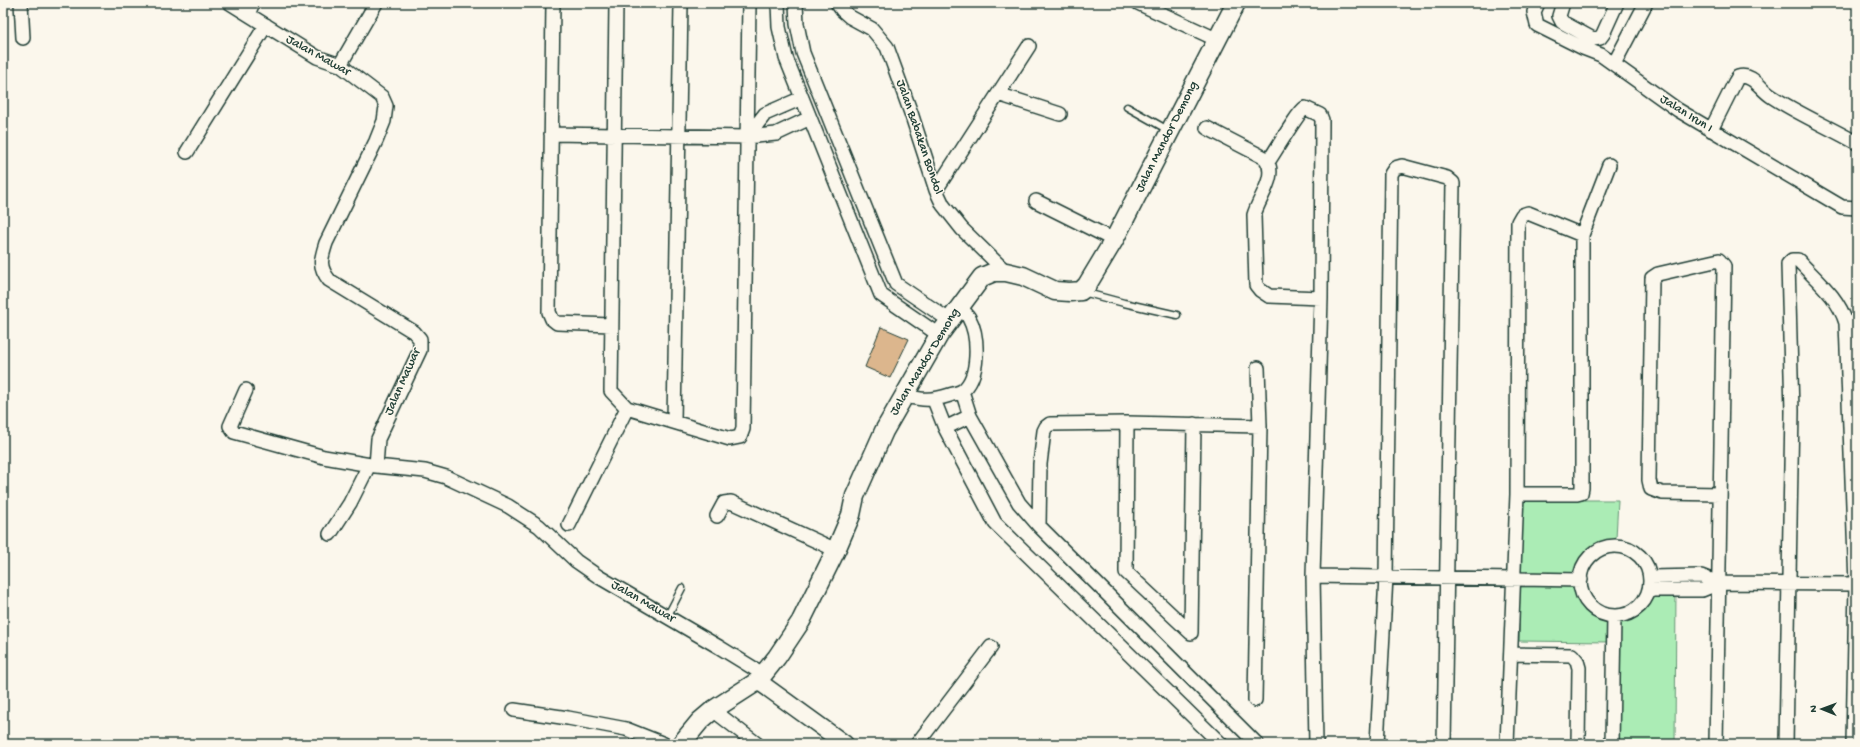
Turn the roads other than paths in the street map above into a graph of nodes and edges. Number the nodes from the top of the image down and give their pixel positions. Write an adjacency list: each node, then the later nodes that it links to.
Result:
1 (21, 3): 19 (street)
2 (230, 3): 17 (street, Jalan Mawar)
3 (376, 3): 23 (street)
4 (553, 3): 32 (street)
5 (616, 3): 33 (street)
6 (681, 3): 34 (street)
7 (749, 3): 35 (street)
8 (778, 3): 25 (street)
9 (796, 3): 48 (street)
10 (838, 3): 40 (street, Jalan Babakan Bondol)
11 (1138, 3): 20 (street)
12 (1236, 3): 20 (main road, Jalan Mandor Demong)
13 (1538, 3): 22 (street, Jalan Irun I)
14 (1563, 3): 15 (street)
15 (1617, 3)
16 (1646, 3): 22 (street)
17 (250, 9): 18 (street, Jalan Mawar)
18 (266, 25): 23 (street, Jalan Mawar); 37 (street)
19 (24, 38)
20 (1218, 40): 31 (main road, Jalan Mandor Demong)
21 (1029, 46): 24 (street)
22 (1614, 64): 30 (street, Jalan Irun I)
23 (340, 66): 64 (street, Jalan Mawar)
24 (998, 94): 27 (street); 40 (street)
25 (802, 98): 28 (street); 35 (street)
26 (1126, 107): 31 (lane)
27 (1060, 114)
28 (810, 118): 35 (street); 51 (street)
29 (1207, 128): 38 (street)
30 (1711, 130): 36 (street); 42 (street, Jalan Irun I)
31 (1170, 131): 44 (main road, Jalan Mandor Demong)
32 (551, 134): 33 (street); 50 (street)
33 (614, 135): 34 (street); 50 (street)
34 (678, 136): 35 (street); 59 (street)
35 (747, 137): 59 (street)
36 (1857, 143)
37 (187, 152)
38 (1268, 162): 47 (street); 47 (street)
39 (1609, 165): 43 (street)
40 (936, 190): 45 (street, Jalan Babakan Bondol)
41 (1036, 201): 44 (street)
42 (1857, 208)
43 (1582, 235): 65 (street); 65 (street)
44 (1114, 240): 46 (main road, Jalan Mandor Demong)
45 (1006, 272): 46 (main road, Jalan Mandor Demong); 48 (main road, Jalan Mandor Demong)
46 (1081, 291): 49 (lane)
47 (1321, 298): 72 (street)
48 (954, 313): 51 (main road, Jalan Mandor Demong); 54 (street)
49 (1177, 315)
50 (611, 325): 57 (street)
51 (939, 335): 55 (main road, Jalan Mandor Demong)
52 (1258, 368): 62 (street)
53 (246, 390): 64 (street)
54 (962, 391): 56 (street); 58 (street)
55 (904, 396): 56 (street); 71 (main road, Jalan Mandor Demong)
56 (934, 400): 63 (street)
57 (627, 408): 59 (street); 68 (street)
58 (970, 416): 63 (street); 69 (street)
59 (674, 422)
60 (1127, 423): 61 (street); 61 (street); 69 (street)
61 (1194, 424): 62 (street)
62 (1260, 426): 88 (street)
63 (945, 428): 96 (street)
64 (372, 466): 70 (street); 84 (street, Jalan Mawar)
65 (1517, 494): 76 (street)
66 (1720, 494): 66 (street); 78 (street)
67 (717, 516): 71 (street)
68 (569, 526)
69 (1038, 526): 97 (street)
70 (330, 534)
71 (836, 550): 87 (main road, Jalan Mandor Demong)
72 (1313, 576): 73 (street); 98 (street)
73 (1386, 577): 75 (street); 75 (street); 99 (street)
74 (1650, 577): 77 (street); 78 (street); 82 (street)
75 (1448, 578): 76 (street); 100 (street)
76 (1513, 580): 77 (street); 86 (street)
77 (1581, 580): 83 (street)
78 (1719, 582): 79 (street); 82 (street); 104 (street)
79 (1789, 583): 80 (street); 80 (street); 105 (street)
80 (1856, 584): 106 (street)
81 (682, 588): 84 (lane)
82 (1650, 590): 83 (street)
83 (1614, 616): 103 (street)
84 (668, 617): 87 (street, Jalan Mawar)
85 (991, 647): 95 (street)
86 (1511, 654): 101 (street); 102 (street)
87 (760, 678): 90 (main road, Jalan Mandor Demong); 94 (street, Jalan Mawar)
88 (1255, 700)
89 (514, 710): 91 (street)
90 (713, 710): 92 (main road, Jalan Mandor Demong); 93 (street)
91 (664, 744)
92 (681, 744)
93 (757, 744)
94 (845, 744)
95 (917, 744)
96 (1221, 744)
97 (1257, 744)
98 (1316, 744)
99 (1377, 744)
100 (1444, 744)
101 (1507, 744)
102 (1578, 744)
103 (1612, 744)
104 (1716, 744)
105 (1786, 744)
106 (1853, 744)

